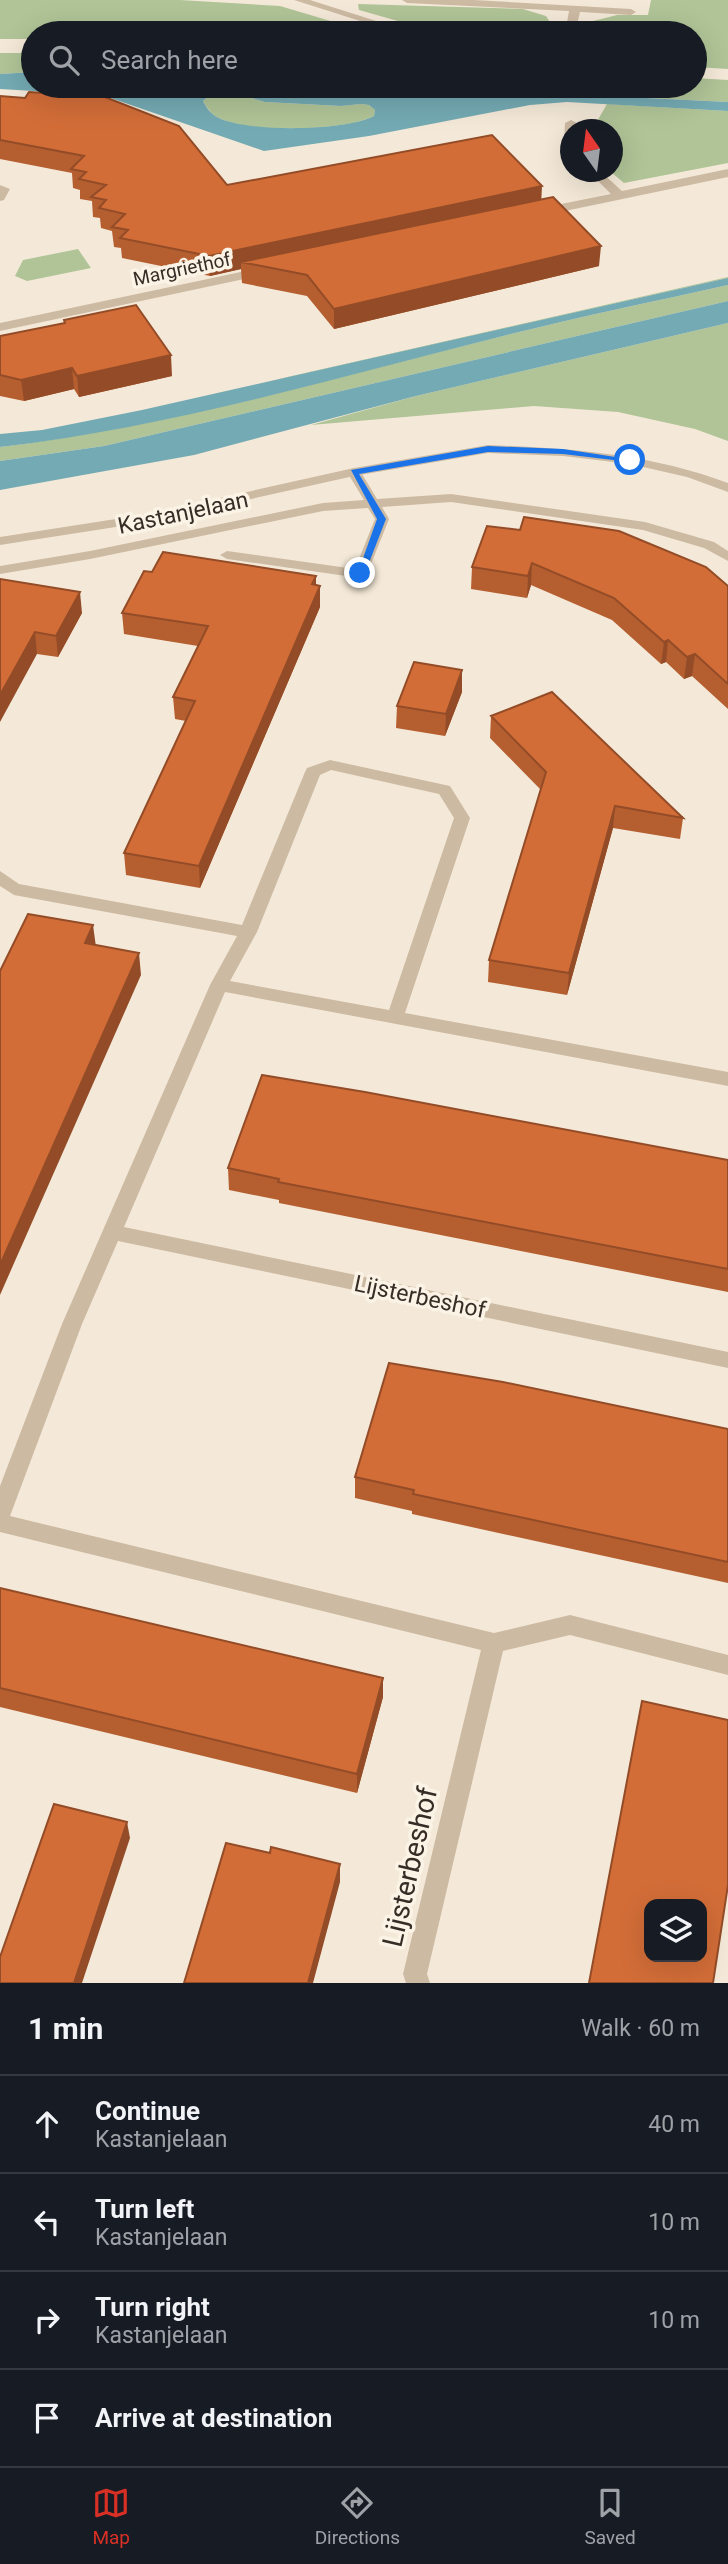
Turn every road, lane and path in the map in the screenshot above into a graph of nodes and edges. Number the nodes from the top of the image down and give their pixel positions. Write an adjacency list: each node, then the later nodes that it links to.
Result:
1 (299, 0): 5 (street)
2 (407, 0): 3 (street)
3 (575, 8): 4 (street); 6 (street)
4 (631, 12)
5 (369, 21)
6 (572, 21)
7 (728, 173): 10 (street)
8 (605, 182): 10 (street)
9 (0, 189): 11 (street)
10 (619, 195): 12 (street)
11 (0, 197)
12 (524, 215)
13 (282, 267): 14 (street, Margriethof)
14 (0, 327)
15 (354, 472): 16 (street, Kastanjelaan); 17 (street); 18 (street, Kastanjelaan)
16 (728, 488)
17 (375, 504): 19 (street); 20 (street, Kastanjelaan); 21 (street, Kastanjelaan)
18 (0, 541)
19 (228, 555)
20 (728, 557)
21 (0, 570)
22 (0, 877): 23 (street)
23 (248, 932): 24 (street); 25 (street)
24 (219, 985): 25 (street); 27 (street)
25 (395, 1018): 26 (street)
26 (728, 1079)
27 (112, 1231): 28 (street, Lijsterbeshof); 29 (street)
28 (728, 1360)
29 (0, 1514)
30 (0, 1523): 31 (street)
31 (494, 1643): 32 (street); 33 (street, Lijsterbeshof)
32 (728, 1665)
33 (418, 1983)

